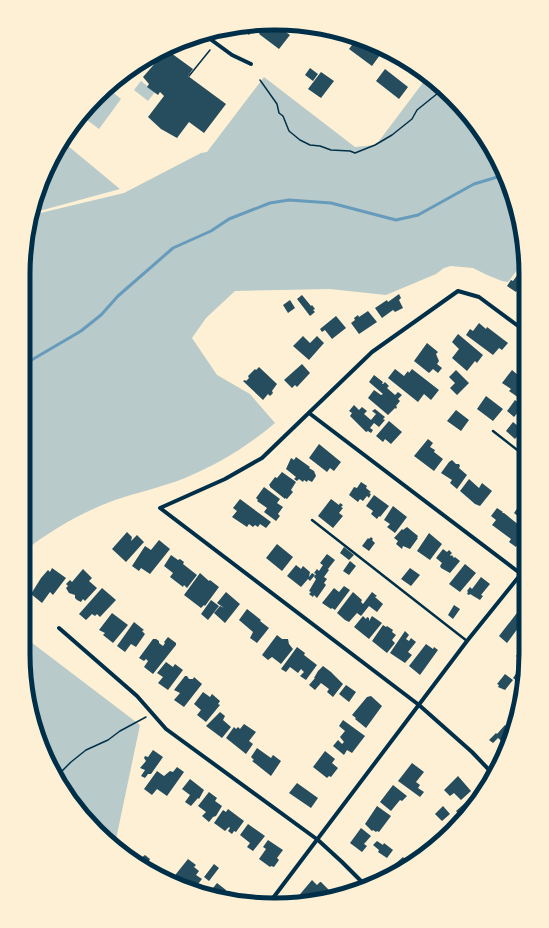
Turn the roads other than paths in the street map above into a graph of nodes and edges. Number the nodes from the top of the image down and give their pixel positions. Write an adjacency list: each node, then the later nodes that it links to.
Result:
1 (210, 38): 2 (street)
2 (251, 64)
3 (519, 327): 4 (street)
4 (309, 413): 8 (street); 12 (street)
5 (494, 431): 6 (lane)
6 (519, 451)
7 (312, 520): 11 (lane)
8 (519, 571)
9 (519, 581): 11 (street)
10 (59, 628): 14 (street)
11 (467, 641): 12 (street)
12 (419, 705): 13 (street); 14 (street)
13 (489, 770)
14 (318, 840): 15 (street); 16 (street)
15 (362, 882)
16 (273, 898)

